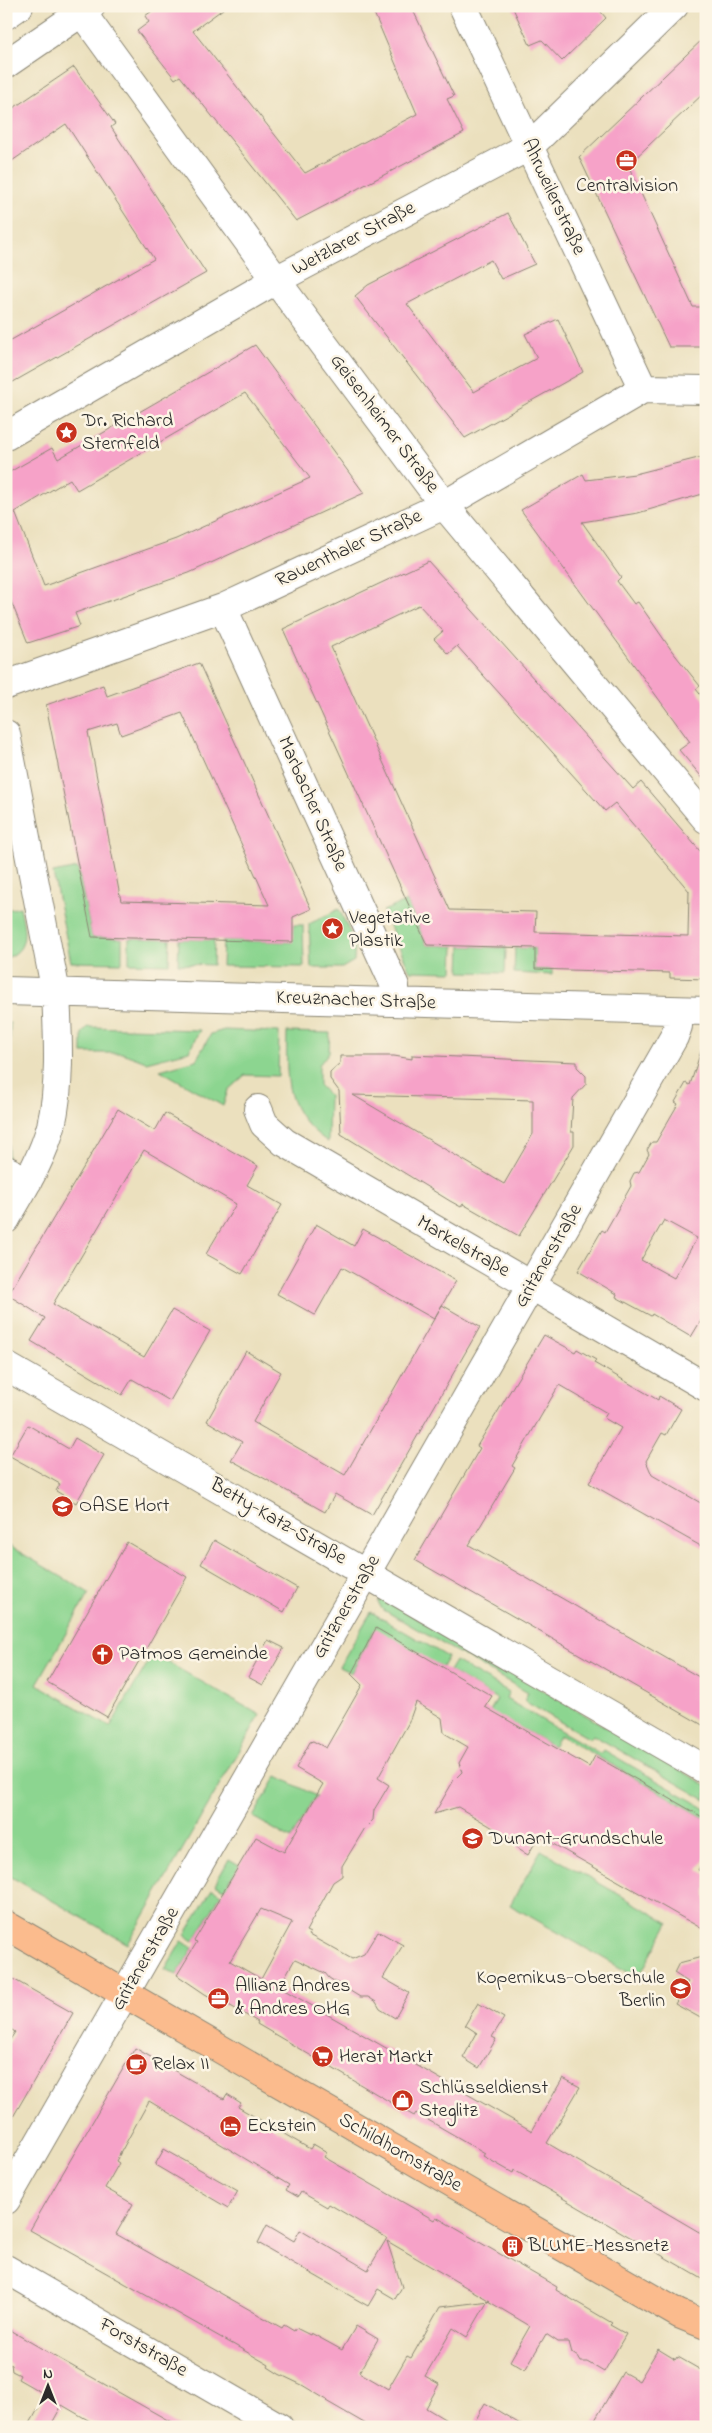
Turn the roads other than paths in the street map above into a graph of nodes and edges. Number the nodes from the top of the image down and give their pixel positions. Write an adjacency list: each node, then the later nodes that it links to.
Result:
1 (19, 6): 5 (street)
2 (462, 6): 7 (street, Ahrweilerstraße)
3 (674, 6): 7 (street, Wetzlarer Straße)
4 (83, 9): 6 (street); 8 (street, Geisenheimer Straße)
5 (6, 15)
6 (6, 64)
7 (530, 146): 8 (street, Wetzlarer Straße); 9 (street, Ahrweilerstraße)
8 (276, 280): 11 (street, Wetzlarer Straße); 12 (street, Geisenheimer Straße)
9 (643, 389): 10 (street); 12 (street, Rauenthaler Straße)
10 (706, 390)
11 (6, 436)
12 (444, 505): 13 (street, Rauenthaler Straße); 16 (street, Geisenheimer Straße)
13 (223, 608): 14 (street, Rauenthaler Straße); 19 (street, Marbacher Straße)
14 (6, 685)
15 (6, 734): 18 (street)
16 (706, 819)
17 (6, 992): 18 (street, Kreuznacher Straße)
18 (56, 993): 19 (street, Kreuznacher Straße); 23 (street)
19 (394, 1002): 20 (street, Kreuznacher Straße)
20 (678, 1011): 21 (street, Kreuznacher Straße); 25 (street, Gritznerstraße)
21 (706, 1011)
22 (258, 1109): 25 (street, Markelstraße)
23 (17, 1176): 24 (street)
24 (6, 1219)
25 (531, 1286): 27 (street, Markelstraße); 28 (street, Gritznerstraße)
26 (6, 1366): 28 (street, Betty-Katz-Straße)
27 (706, 1387)
28 (367, 1574): 29 (street, Betty-Katz-Straße); 31 (street, Gritznerstraße)
29 (706, 1770)
30 (6, 1925): 31 (main road, Schildhornstraße)
31 (126, 1994): 32 (street, Gritznerstraße); 34 (main road, Schildhornstraße)
32 (6, 2200)
33 (6, 2269): 35 (street, Forststraße)
34 (700, 2327)
35 (279, 2427)

